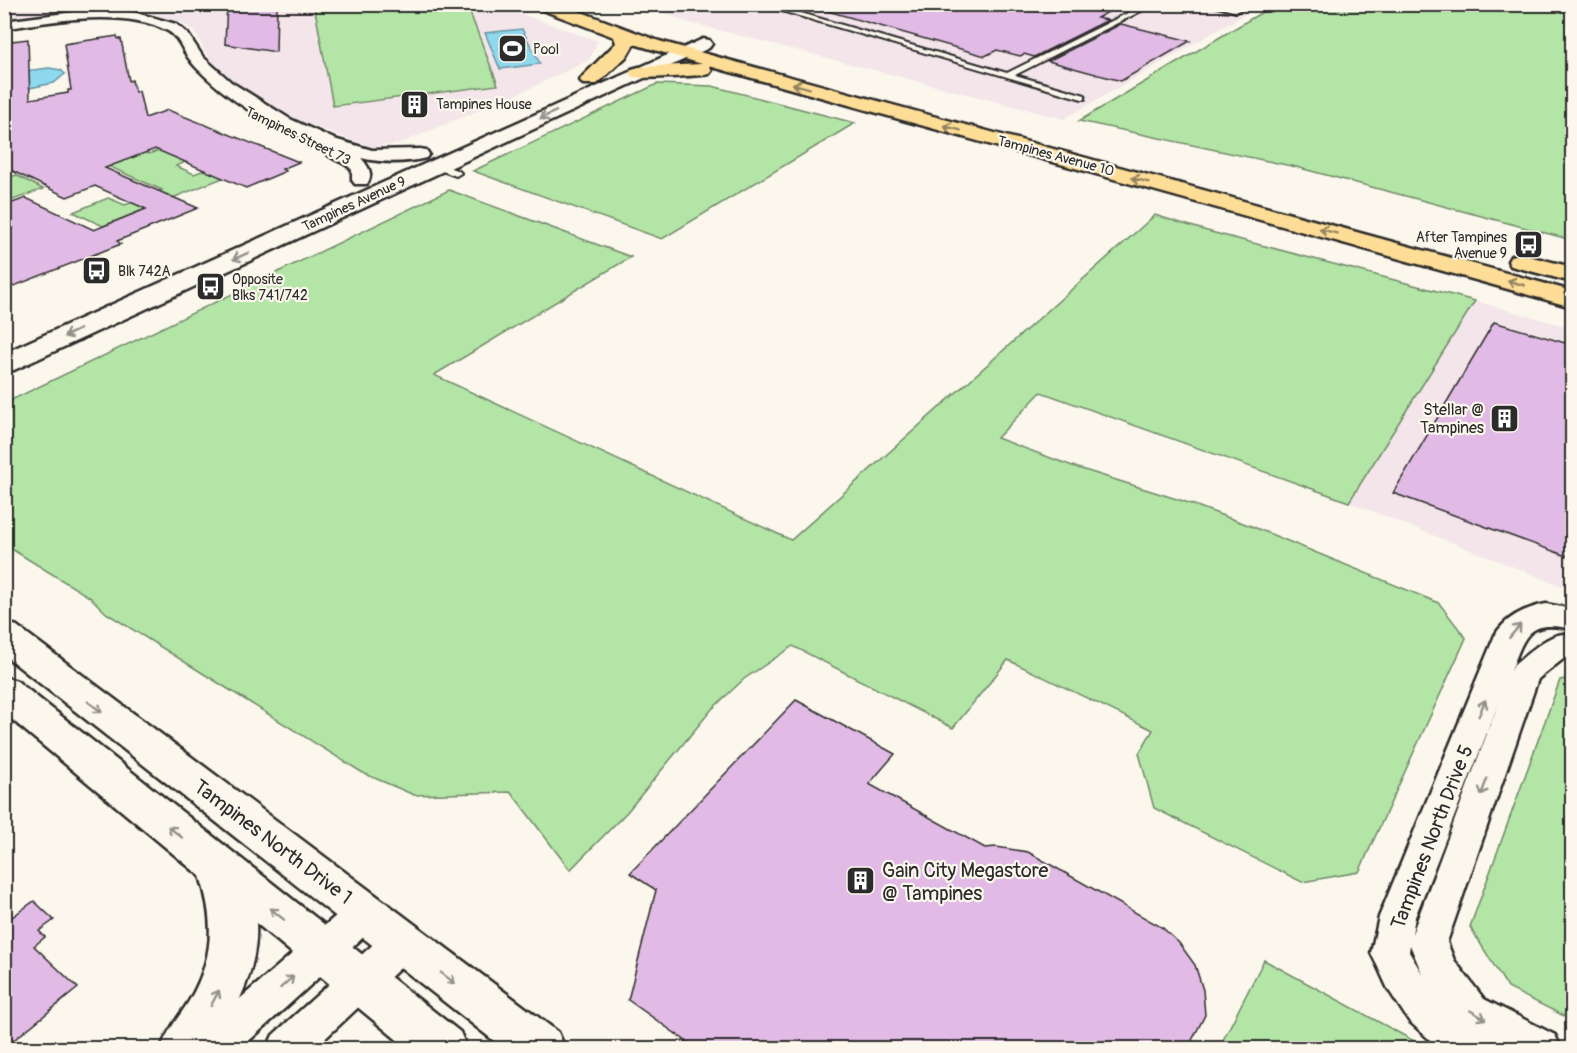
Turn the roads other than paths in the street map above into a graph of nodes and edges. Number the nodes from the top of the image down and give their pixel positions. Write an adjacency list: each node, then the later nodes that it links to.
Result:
1 (543, 4): 8 (main road, Tampines Avenue 10)
2 (587, 4): 9 (main road, Tampines Avenue 10)
3 (761, 4): 12 (lane)
4 (1152, 4): 12 (lane)
5 (1210, 4): 6 (lane)
6 (1236, 10)
7 (4, 26): 15 (street, Tampines Street 73); 16 (street, Tampines Street 73)
8 (622, 34): 9 (main road, Tampines Avenue 10); 13 (main road)
9 (686, 46): 10 (main road, Tampines Avenue 9); 11 (main road, Tampines Avenue 10); 13 (main road, Tampines Avenue 9); 17 (main road, Tampines Avenue 10)
10 (639, 73): 11 (main road); 15 (main road, Tampines Avenue 9, one-way to 15)
11 (758, 75): 20 (main road, Tampines Avenue 10, one-way to 11)
12 (1009, 75): 14 (lane)
13 (590, 80): 15 (main road, Tampines Avenue 9)
14 (1082, 97)
15 (438, 164): 16 (main road, Tampines Avenue 9); 22 (main road, Tampines Avenue 9, one-way to 22)
16 (361, 180): 21 (main road, Tampines Avenue 9)
17 (1300, 202)
18 (1505, 257): 19 (main road)
19 (1572, 275)
20 (1572, 299)
21 (4, 339)
22 (4, 364)
23 (1563, 630): 36 (street, Tampines North Drive 5, one-way to 23); 37 (street, Tampines North Drive 5, one-way to 37)
24 (4, 635): 27 (main road, Tampines North Drive 1, one-way to 27)
25 (4, 691): 26 (main road, one-way to 25)
26 (220, 869): 29 (main road, one-way to 26); 31 (main road, one-way to 26)
27 (365, 913): 28 (main road, Tampines North Drive 1); 29 (street)
28 (402, 942): 30 (street); 35 (main road, Tampines North Drive 1, one-way to 35)
29 (322, 951): 30 (main road); 32 (street, one-way to 29)
30 (359, 981): 33 (street); 34 (main road)
31 (185, 1048)
32 (212, 1048)
33 (287, 1048)
34 (443, 1048)
35 (541, 1048)
36 (1479, 1048)
37 (1541, 1048)

